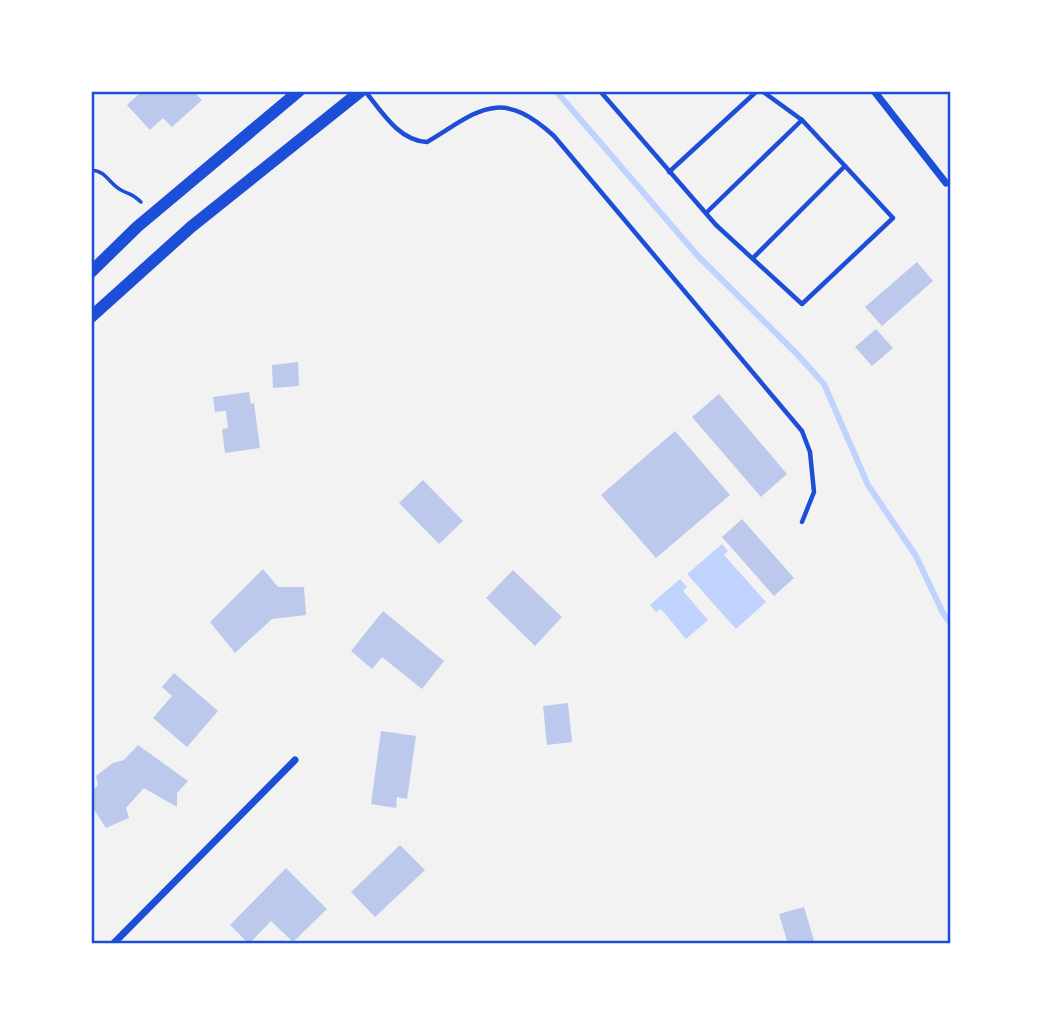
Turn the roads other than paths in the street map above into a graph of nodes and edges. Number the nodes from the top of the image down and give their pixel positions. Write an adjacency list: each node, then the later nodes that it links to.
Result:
1 (299, 91): 13 (main road)
2 (363, 91): 14 (main road); 15 (lane)
3 (600, 91): 9 (lane)
4 (757, 91): 9 (lane)
5 (762, 91): 7 (lane)
6 (874, 91): 10 (street)
7 (802, 120): 8 (lane); 11 (lane)
8 (845, 166): 12 (lane); 12 (lane)
9 (669, 172): 11 (lane)
10 (946, 183)
11 (706, 213): 12 (lane)
12 (753, 258)
13 (91, 272)
14 (91, 317)
15 (802, 522)
16 (295, 760): 17 (street)
17 (113, 944)

